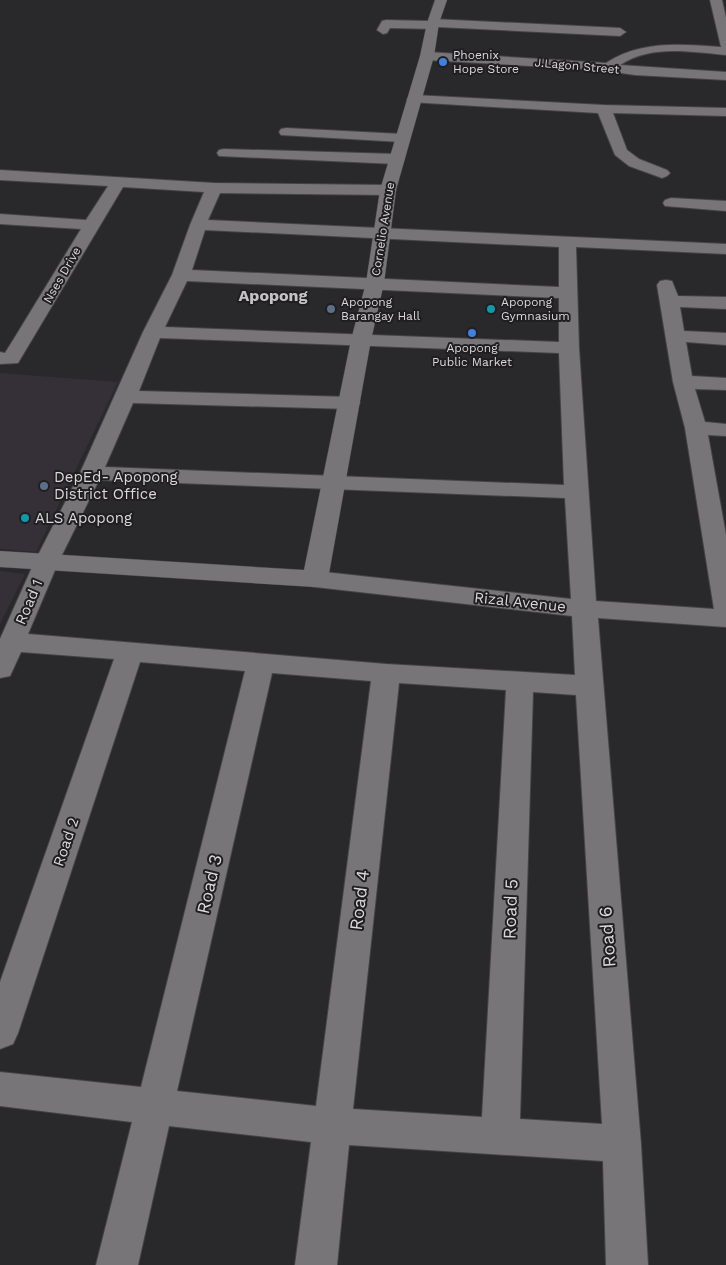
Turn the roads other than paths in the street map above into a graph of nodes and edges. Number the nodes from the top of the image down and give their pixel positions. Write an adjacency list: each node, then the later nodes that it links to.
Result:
1 (441, 0): 3 (street, Cornelio Avenue)
2 (716, 0): 6 (street)
3 (433, 24): 4 (street); 5 (street); 8 (street, Cornelio Avenue)
4 (383, 30)
5 (620, 32)
6 (726, 45)
7 (726, 51): 9 (street)
8 (427, 56): 9 (street, J.Lagon Street); 11 (street, Cornelio Avenue)
9 (609, 67): 10 (street, J.Lagon Street)
10 (718, 83): 13 (street)
11 (414, 99): 12 (street); 15 (street, Cornelio Avenue)
12 (604, 109): 13 (street); 18 (street)
13 (725, 112)
14 (286, 132): 15 (street)
15 (402, 138): 17 (street, Cornelio Avenue)
16 (224, 152): 17 (street)
17 (396, 159): 22 (street, Cornelio Avenue)
18 (662, 173)
19 (0, 175): 20 (street)
20 (118, 183): 21 (street); 26 (street, Nses Drive)
21 (214, 188): 22 (street); 27 (street, Road 1)
22 (388, 190): 28 (street, Cornelio Avenue)
23 (671, 204): 24 (street)
24 (726, 206)
25 (0, 219): 26 (street)
26 (90, 225): 40 (street, Nses Drive)
27 (198, 225): 28 (street); 31 (street, Road 1)
28 (381, 234): 29 (street); 32 (street, Cornelio Avenue)
29 (567, 241): 30 (street); 33 (street, Road 6)
30 (726, 249)
31 (181, 275): 32 (street); 35 (street, Road 1)
32 (375, 283): 33 (street); 38 (street, Cornelio Avenue)
33 (567, 293): 39 (street, Road 6)
34 (726, 304): 36 (street)
35 (153, 332): 38 (street); 43 (street, Road 1)
36 (676, 336): 37 (street); 41 (street)
37 (726, 339)
38 (361, 340): 39 (street); 44 (street, Cornelio Avenue)
39 (569, 348): 50 (street, Road 6)
40 (0, 358)
41 (683, 382): 42 (street); 45 (street)
42 (726, 384)
43 (126, 397): 44 (street); 47 (street, Road 1)
44 (350, 403): 49 (street, Cornelio Avenue)
45 (696, 428): 46 (street); 48 (street)
46 (726, 430)
47 (91, 473): 49 (street); 53 (street, Road 1)
48 (716, 482): 51 (street)
49 (336, 483): 50 (street); 54 (street, Cornelio Avenue)
50 (576, 492): 56 (street, Road 6)
51 (720, 541): 55 (street)
52 (0, 559): 53 (street)
53 (46, 563): 54 (street); 58 (street, Road 1)
54 (315, 579): 56 (street, Rizal Avenue)
55 (726, 607)
56 (586, 609): 57 (street, Rizal Avenue); 64 (street, Road 6)
57 (726, 618)
58 (12, 642): 59 (street); 61 (street, Road 1)
59 (130, 651): 60 (street); 65 (street, Road 2)
60 (261, 662): 62 (street); 67 (street, Road 3)
61 (0, 669)
62 (386, 673): 63 (street); 68 (street, Road 4)
63 (520, 681): 64 (street); 69 (street, Road 5)
64 (590, 686): 70 (street, Road 6)
65 (0, 1033)
66 (0, 1088): 67 (street)
67 (156, 1105): 68 (street); 71 (street, Road 3)
68 (332, 1126): 69 (street); 72 (street, Road 4)
69 (500, 1136): 70 (street)
70 (622, 1144): 73 (street, Road 6)
71 (117, 1265)
72 (316, 1265)
73 (627, 1265)

